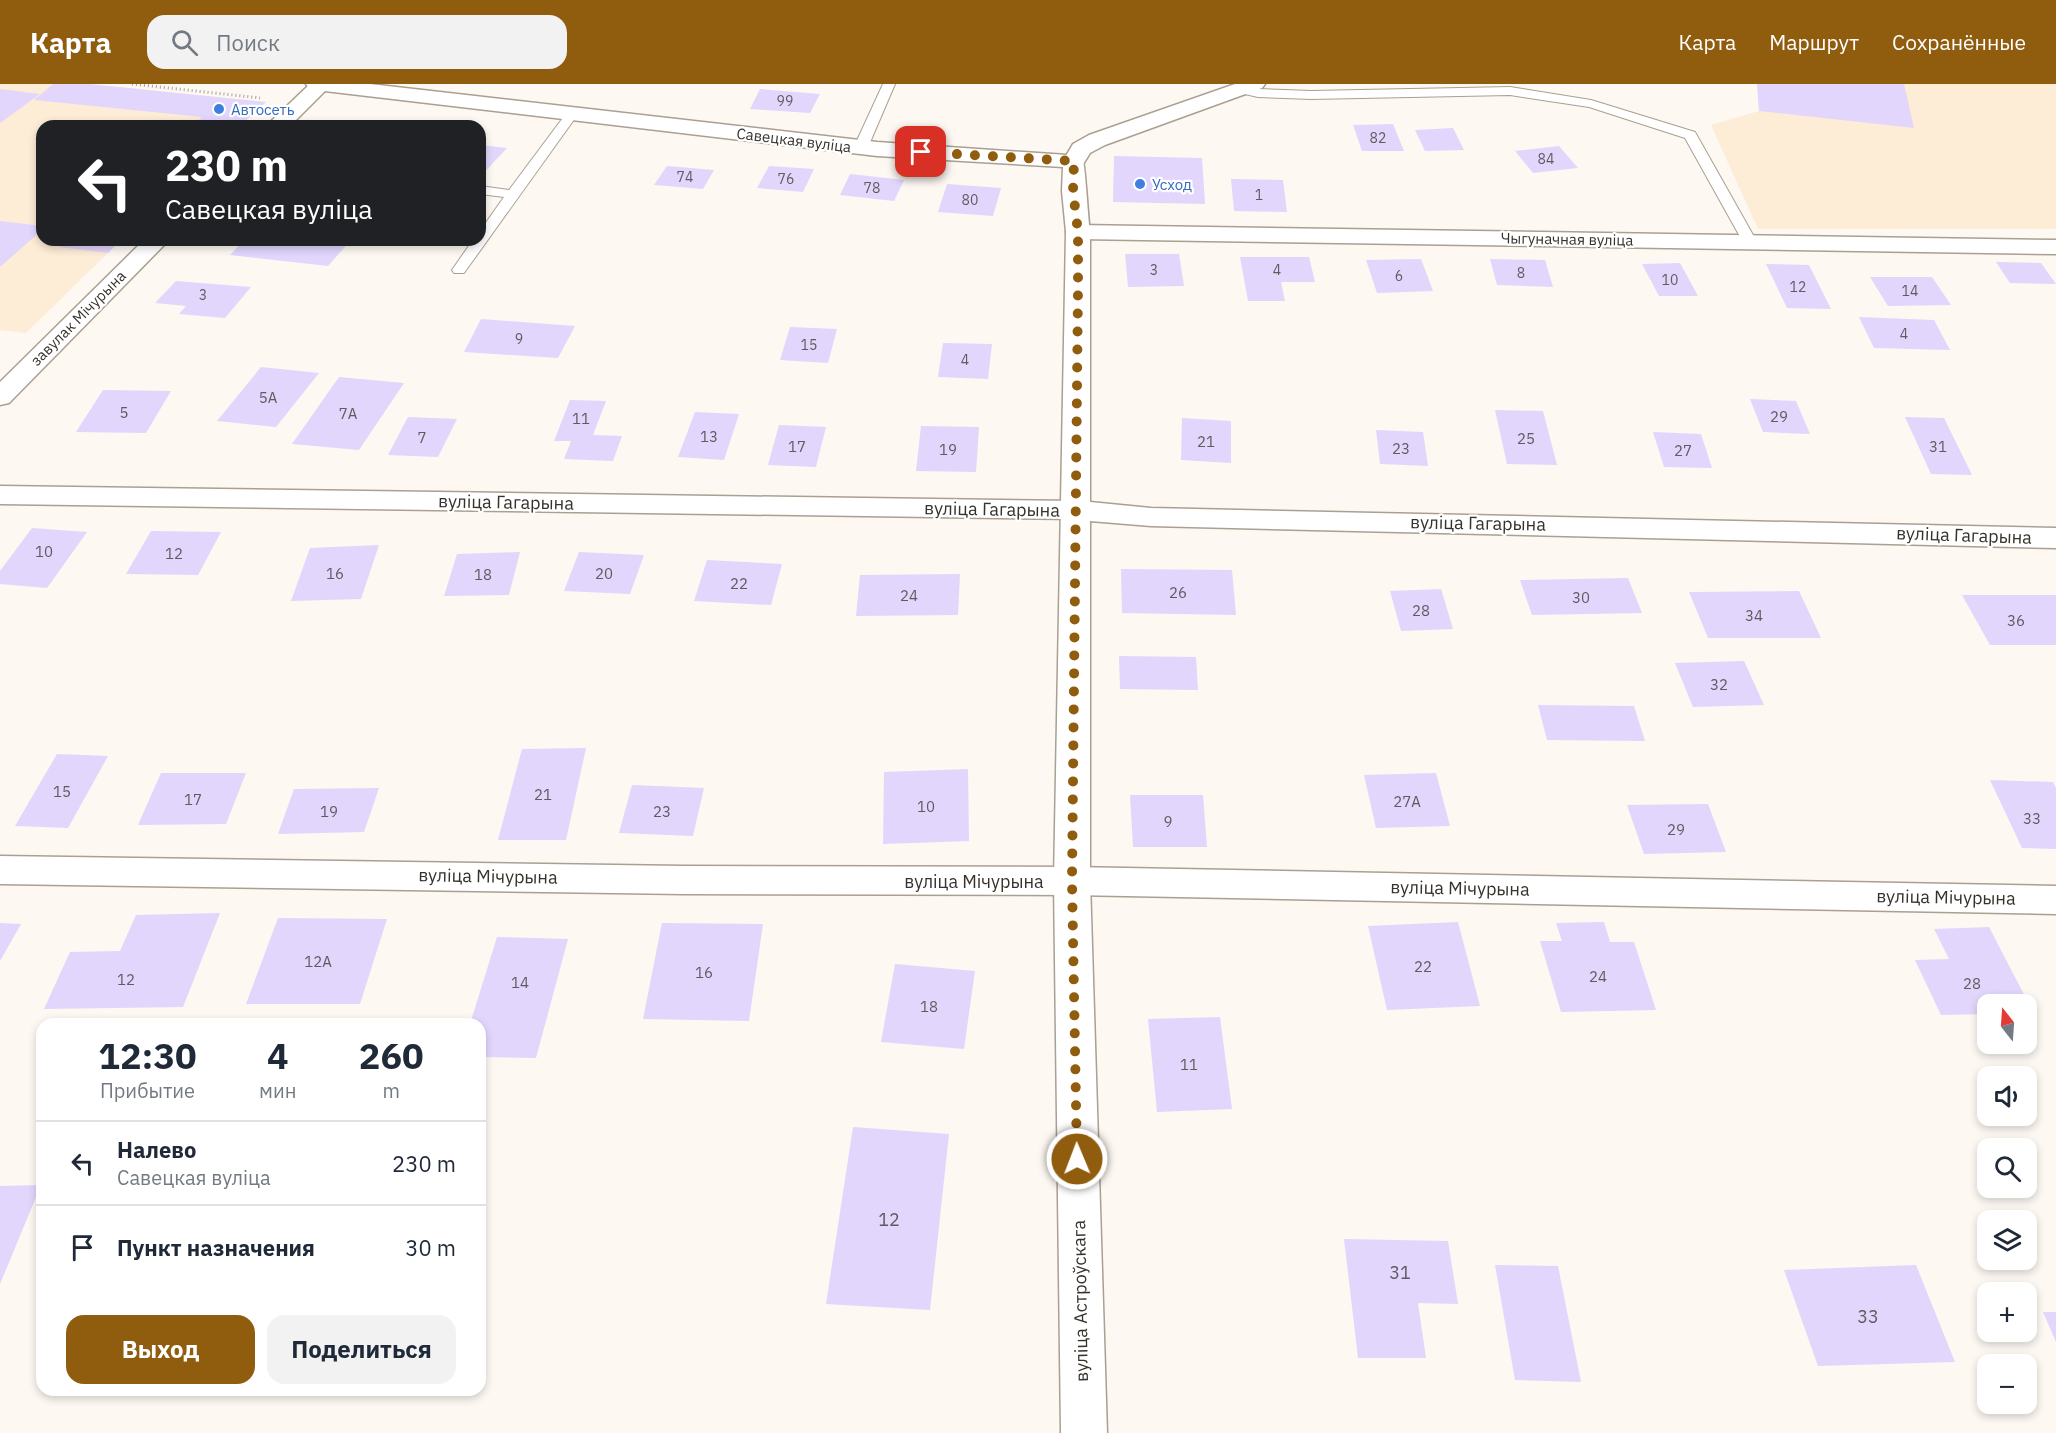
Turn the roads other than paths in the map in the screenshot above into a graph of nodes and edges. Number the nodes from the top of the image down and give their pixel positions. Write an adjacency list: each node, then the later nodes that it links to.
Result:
1 (316, 84): 3 (street, Савецкая вуліца)
2 (889, 84): 7 (lane)
3 (321, 85): 5 (street, Савецкая вуліца); 6 (street)
4 (1248, 87): 8 (street); 13 (lane)
5 (572, 114): 7 (street, Савецкая вуліца); 10 (lane)
6 (284, 120)
7 (861, 147): 8 (street, Савецкая вуліца)
8 (1074, 161): 12 (street, вуліца Астроўскага)
9 (486, 191): 10 (lane)
10 (513, 194): 11 (lane)
11 (486, 232)
12 (1078, 232): 13 (street, Чыгуначная вуліца); 20 (street, вуліца Астроўскага)
13 (1750, 242): 16 (street, Чыгуначная вуліца)
14 (151, 246): 18 (street, завулак Мічурына)
15 (476, 246): 17 (lane)
16 (2056, 247)
17 (459, 270)
18 (0, 397)
19 (0, 495): 20 (street, вуліца Гагарына)
20 (1077, 510): 21 (street, вуліца Гагарына); 23 (street, вуліца Астроўскага)
21 (2056, 538)
22 (0, 870): 23 (street, вуліца Мічурына)
23 (1072, 881): 24 (street, вуліца Мічурына); 25 (street, вуліца Астроўскага)
24 (2056, 900)
25 (1083, 1433)

